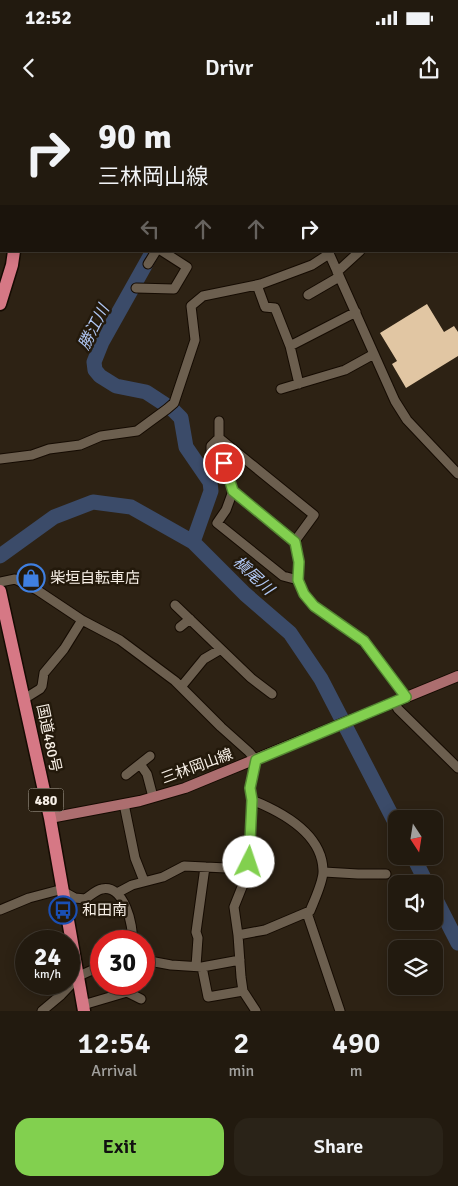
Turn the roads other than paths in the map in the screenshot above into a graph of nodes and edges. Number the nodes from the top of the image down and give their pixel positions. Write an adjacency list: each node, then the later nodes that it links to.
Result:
1 (14, 252): 11 (highway)
2 (155, 252): 6 (street)
3 (164, 252): 9 (street)
4 (359, 252): 7 (street)
5 (328, 253): 7 (street); 8 (street)
6 (148, 264)
7 (338, 274): 10 (street); 12 (street)
8 (257, 285): 13 (street); 19 (street)
9 (136, 288)
10 (308, 295)
11 (0, 304)
12 (356, 312): 13 (street); 14 (street)
13 (290, 346): 15 (street)
14 (374, 354): 15 (street); 20 (street)
15 (300, 384): 16 (street)
16 (281, 389)
17 (219, 421): 18 (street)
18 (220, 438): 21 (street); 22 (street)
19 (0, 459)
20 (458, 474)
21 (233, 491): 22 (street); 23 (street)
22 (295, 542): 23 (street)
23 (298, 580): 34 (street)
24 (0, 582): 28 (street)
25 (0, 591): 35 (highway, 国道480号 / 480)
26 (175, 604): 27 (street)
27 (190, 619): 29 (street); 30 (street)
28 (82, 620): 32 (street); 35 (street)
29 (180, 627)
30 (221, 649): 32 (street); 33 (street)
31 (457, 678): 34 (main road, 三林岡山線)
32 (181, 687): 38 (street)
33 (269, 689)
34 (406, 697): 36 (main road, 三林岡山線)
35 (24, 699): 45 (highway, 国道480号 / 480)
36 (394, 702): 38 (main road, 三林岡山線); 40 (street)
37 (150, 756): 39 (street)
38 (256, 760): 42 (main road, 三林岡山線); 43 (street)
39 (140, 764): 41 (street); 42 (street)
40 (458, 768)
41 (126, 775)
42 (153, 797): 44 (main road, 三林岡山線)
43 (252, 800): 47 (street); 48 (street)
44 (124, 804): 45 (main road, 三林岡山線); 50 (street)
45 (50, 818): 51 (highway, 国道480号 / 480)
46 (205, 867): 47 (street); 50 (street); 60 (street)
47 (248, 869): 57 (street)
48 (324, 872): 49 (street); 54 (street)
49 (386, 874)
50 (144, 881): 52 (street)
51 (63, 890): 52 (street); 53 (street); 55 (highway, 国道480号 / 480)
52 (117, 893): 56 (street)
53 (0, 910)
54 (307, 913): 57 (street); 70 (street)
55 (70, 930)
56 (134, 930)
57 (238, 935): 58 (street)
58 (240, 960): 60 (street); 62 (street)
59 (155, 962): 60 (street)
60 (199, 967): 62 (street)
61 (80, 982): 67 (highway, 国道480号 / 480)
62 (244, 991): 69 (street)
63 (61, 995): 68 (street)
64 (111, 995): 67 (street)
65 (136, 995): 66 (street)
66 (141, 998)
67 (84, 1008)
68 (42, 1011)
69 (256, 1011)
70 (340, 1011)

